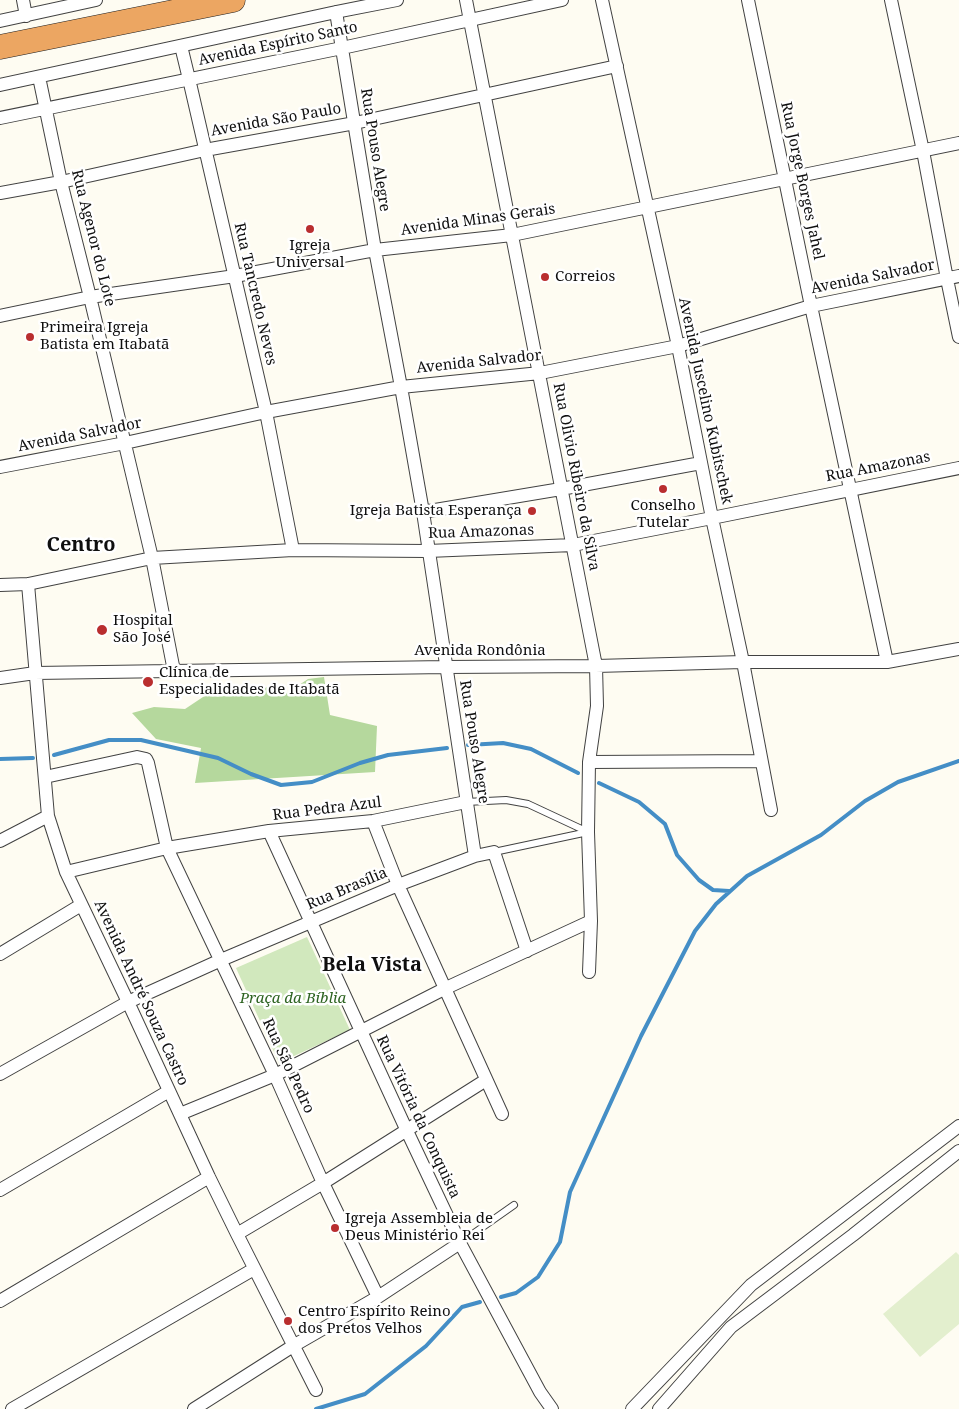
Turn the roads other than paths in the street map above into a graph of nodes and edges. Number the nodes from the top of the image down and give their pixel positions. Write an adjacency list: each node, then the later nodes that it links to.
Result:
1 (23, 0): 11 (street)
2 (96, 0): 11 (street)
3 (233, 0): 15 (highway)
4 (397, 0): 10 (street, Avenida Espírito Santo)
5 (466, 0): 12 (street, Rua Olivio Ribeiro da Silva)
6 (562, 0): 12 (street, Avenida Espírito Santo)
7 (602, 0): 17 (street, Avenida Juscelino Kubitschek)
8 (748, 0): 28 (street, Rua Jorge Borges Jahel)
9 (891, 0): 27 (street)
10 (336, 12): 14 (street, Avenida Espírito Santo); 16 (street, Rua Pouso Alegre)
11 (26, 16): 13 (street)
12 (470, 20): 16 (street, Avenida Espírito Santo); 21 (street, Rua Olivio Ribeiro da Silva)
13 (0, 21)
14 (180, 46): 18 (street, Avenida Espírito Santo); 19 (street, Rua Tancredo Neves)
15 (0, 47)
16 (342, 48): 19 (street, Avenida Espírito Santo); 24 (street, Rua Pouso Alegre)
17 (617, 66): 21 (street, Avenida São Paulo); 31 (street, Avenida Juscelino Kubitschek)
18 (40, 77): 20 (street, Avenida Espírito Santo); 22 (street, Rua Agenor do Lote)
19 (189, 79): 22 (street, Avenida Espírito Santo); 26 (street, Rua Tancredo Neves)
20 (0, 85)
21 (484, 94): 24 (street, Avenida São Paulo); 32 (street, Rua Olivio Ribeiro da Silva)
22 (47, 108): 23 (street, Avenida Espírito Santo); 29 (street, Rua Agenor do Lote)
23 (0, 118)
24 (355, 123): 26 (street, Avenida São Paulo); 33 (street, Rua Pouso Alegre)
25 (959, 144): 27 (street, Avenida Minas Gerais)
26 (205, 150): 29 (street, Avenida São Paulo); 34 (street, Rua Tancredo Neves)
27 (924, 152): 28 (street, Avenida Minas Gerais); 35 (street)
28 (785, 179): 31 (street, Avenida Minas Gerais); 37 (street, Rua Jorge Borges Jahel)
29 (61, 182): 30 (street, Avenida São Paulo); 36 (street, Rua Agenor do Lote)
30 (0, 193)
31 (648, 208): 32 (street, Avenida Minas Gerais); 40 (street, Avenida Juscelino Kubitschek)
32 (512, 235): 33 (street, Avenida Minas Gerais); 41 (street, Rua Olivio Ribeiro da Silva)
33 (375, 250): 34 (street, Avenida Minas Gerais); 42 (street, Rua Pouso Alegre)
34 (235, 276): 36 (street, Avenida Minas Gerais); 43 (street, Rua Tancredo Neves)
35 (953, 278): 37 (street, Avenida Salvador); 39 (street)
36 (90, 297): 38 (street, Avenida Minas Gerais); 44 (street, Rua Agenor do Lote)
37 (811, 306): 40 (street, Avenida Salvador); 49 (street, Rua Jorge Borges Jahel)
38 (0, 316)
39 (959, 337)
40 (678, 346): 41 (street, Avenida Salvador); 45 (street, Avenida Juscelino Kubitschek)
41 (540, 373): 42 (street, Avenida Salvador); 48 (street, Rua Olivio Ribeiro da Silva)
42 (401, 387): 43 (street, Avenida Salvador); 50 (street, Rua Pouso Alegre)
43 (266, 412): 44 (street, Avenida Salvador); 53 (street, Rua Tancredo Neves)
44 (125, 443): 46 (street, Avenida Salvador); 55 (street, Rua Agenor do Lote)
45 (701, 463): 48 (street); 51 (street, Avenida Juscelino Kubitschek)
46 (0, 467)
47 (959, 468): 49 (street, Rua Amazonas)
48 (561, 489): 50 (street); 52 (street, Rua Olivio Ribeiro da Silva)
49 (850, 489): 51 (street, Rua Amazonas); 60 (street, Rua Jorge Borges Jahel)
50 (423, 512): 54 (street, Rua Pouso Alegre)
51 (712, 518): 52 (street, Rua Amazonas); 59 (street, Avenida Juscelino Kubitschek)
52 (572, 544): 54 (street, Rua Amazonas); 61 (street, Rua Olivio Ribeiro da Silva)
53 (293, 550): 54 (street, Rua Amazonas); 55 (street, Rua Amazonas)
54 (428, 551): 62 (street, Rua Pouso Alegre)
55 (152, 558): 56 (street, Rua Amazonas); 63 (street, Rua Agenor do Lote)
56 (28, 584): 57 (street, Rua Amazonas); 64 (street, Avenida André Souza Castro)
57 (0, 586)
58 (959, 649): 60 (street, Avenida Rondônia)
59 (743, 662): 60 (street, Avenida Rondônia); 61 (street, Avenida Rondônia); 66 (street, Avenida Juscelino Kubitschek)
60 (887, 662)
61 (596, 666): 62 (street, Avenida Rondônia); 67 (street, Rua Olivio Ribeiro da Silva)
62 (446, 667): 63 (street, Avenida Rondônia); 69 (street, Rua Pouso Alegre)
63 (174, 670): 64 (street, Avenida Rondônia)
64 (35, 673): 65 (street, Avenida Rondônia); 68 (street, Avenida André Souza Castro)
65 (0, 678)
66 (761, 761): 67 (street); 70 (street, Avenida Juscelino Kubitschek)
67 (589, 762): 74 (street, Rua Olivio Ribeiro da Silva)
68 (45, 777): 71 (street, Avenida André Souza Castro); 76 (street, Rua São Pedro)
69 (466, 802): 72 (street, Rua Pedra Azul); 74 (lane, Rua Pedra Azul); 78 (street, Rua Pouso Alegre)
70 (771, 810)
71 (48, 816): 75 (street); 79 (street, Avenida André Souza Castro)
72 (373, 821): 73 (street, Rua Pedra Azul); 80 (street)
73 (269, 832): 76 (street, Rua Pedra Azul); 83 (street, Rua Vitória da Conquista)
74 (588, 832): 77 (lane, Rua Brasília); 82 (street, Rua Olivio Ribeiro da Silva)
75 (0, 841)
76 (167, 848): 79 (street, Rua Pedra Azul); 86 (street, Rua São Pedro)
77 (494, 852): 78 (street, Rua Brasília); 84 (street)
78 (475, 856): 80 (street, Rua Brasília)
79 (66, 872): 81 (street, Avenida André Souza Castro)
80 (398, 885): 83 (street, Rua Brasília); 88 (street)
81 (81, 905): 85 (street); 89 (street, Avenida André Souza Castro)
82 (591, 921): 84 (street); 87 (street, Rua Olivio Ribeiro da Silva)
83 (311, 923): 86 (street, Rua Brasília); 90 (street, Rua Vitória da Conquista)
84 (527, 951): 88 (street)
85 (0, 954)
86 (221, 960): 89 (street, Rua Brasília); 92 (street, Rua São Pedro)
87 (589, 972)
88 (446, 988): 90 (street); 93 (street)
89 (128, 1002): 91 (street, Rua Brasília); 94 (street, Avenida André Souza Castro)
90 (361, 1032): 92 (street); 98 (street, Rua Vitória da Conquista)
91 (0, 1074)
92 (275, 1075): 95 (street); 101 (street, Rua São Pedro)
93 (486, 1080): 96 (street); 98 (street)
94 (169, 1091): 95 (street, Avenida André Souza Castro); 102 (street)
95 (180, 1114): 100 (street, Avenida André Souza Castro)
96 (502, 1114)
97 (959, 1126): 114 (street)
98 (407, 1131): 101 (street); 105 (street, Rua Vitória da Conquista)
99 (959, 1151): 115 (street)
100 (209, 1177): 104 (street, Avenida André Souza Castro); 108 (street)
101 (323, 1183): 104 (street); 107 (street, Rua São Pedro)
102 (0, 1190)
103 (514, 1206): 105 (lane)
104 (237, 1234): 106 (street, Avenida André Souza Castro)
105 (460, 1243): 107 (street); 113 (street, Rua Vitória da Conquista)
106 (254, 1269): 109 (street, Avenida André Souza Castro); 111 (street)
107 (378, 1297): 109 (street)
108 (0, 1301)
109 (293, 1346): 110 (street, Avenida André Souza Castro); 112 (street)
110 (316, 1390)
111 (12, 1409)
112 (194, 1409)
113 (552, 1409)
114 (632, 1409)
115 (658, 1409)

